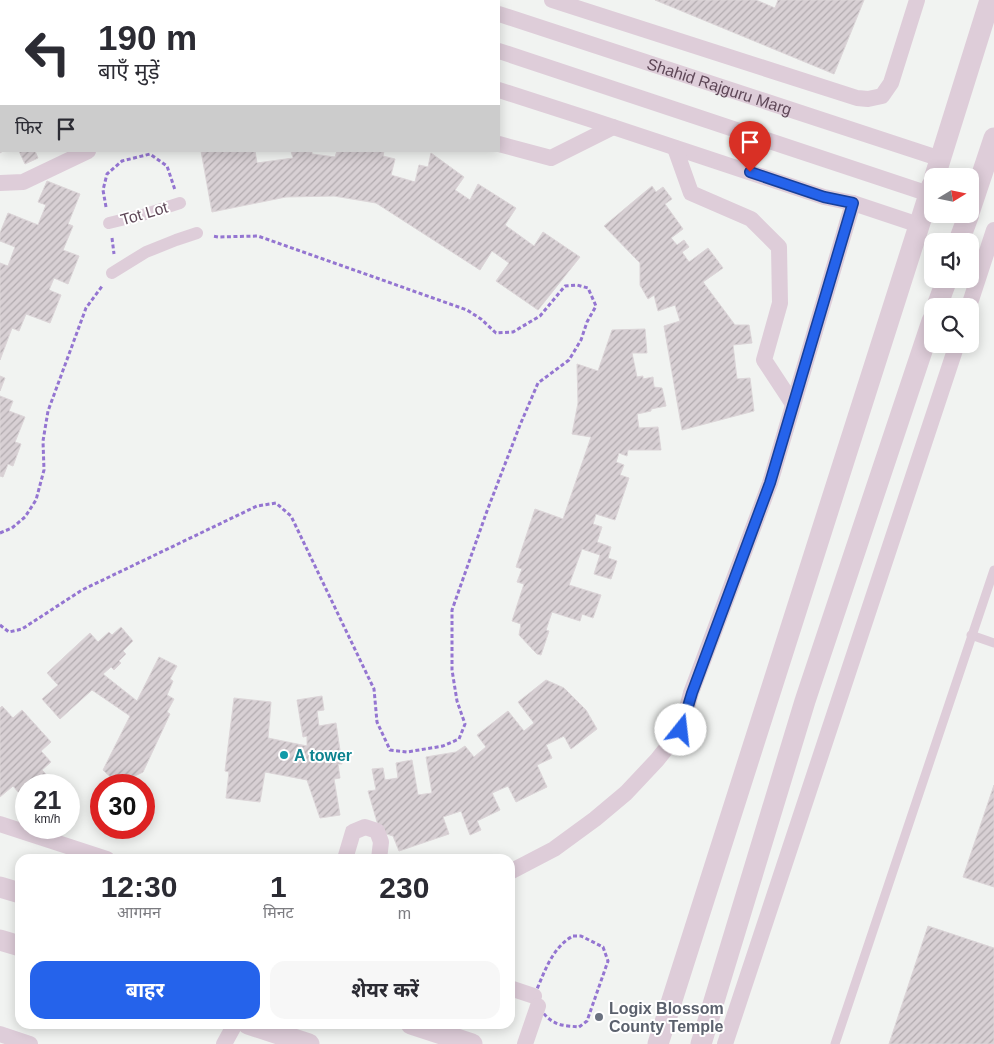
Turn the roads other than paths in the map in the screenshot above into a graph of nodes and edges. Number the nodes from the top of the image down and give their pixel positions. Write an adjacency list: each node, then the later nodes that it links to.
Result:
1 (552, 0): 2 (street)
2 (917, 0)
3 (990, 0): 12 (street)
4 (500, 14): 13 (street, Shahid Rajguru Marg)
5 (500, 51): 14 (street)
6 (500, 90): 7 (street)
7 (613, 127): 9 (street); 10 (street)
8 (994, 138): 16 (street)
9 (500, 144)
10 (675, 148): 18 (street); 28 (street)
11 (86, 152): 15 (street)
12 (938, 168)
13 (924, 174)
14 (924, 175)
15 (0, 183)
16 (979, 183)
17 (180, 203): 20 (street, Tot Lot)
18 (853, 203): 21 (street); 28 (street)
19 (924, 210): 21 (street)
20 (109, 223)
21 (919, 225): 51 (street)
22 (994, 230): 25 (street)
23 (197, 233): 24 (street)
24 (112, 273)
25 (972, 298)
26 (924, 345): 52 (street)
27 (954, 353): 53 (street)
28 (793, 404): 36 (street)
29 (994, 570): 30 (lane)
30 (971, 636): 31 (lane); 54 (lane)
31 (994, 643)
32 (0, 824): 33 (street)
33 (92, 854)
34 (346, 854): 35 (street)
35 (379, 854)
36 (515, 869)
37 (0, 886): 38 (street)
38 (15, 891)
39 (0, 940): 40 (street)
40 (15, 944)
41 (515, 990): 50 (street)
42 (232, 1029): 47 (street)
43 (263, 1029): 48 (street)
44 (426, 1029): 49 (street)
45 (0, 1034): 46 (street)
46 (30, 1044)
47 (224, 1044)
48 (309, 1044)
49 (472, 1044)
50 (524, 1044)
51 (658, 1044)
52 (700, 1044)
53 (725, 1044)
54 (835, 1044)

